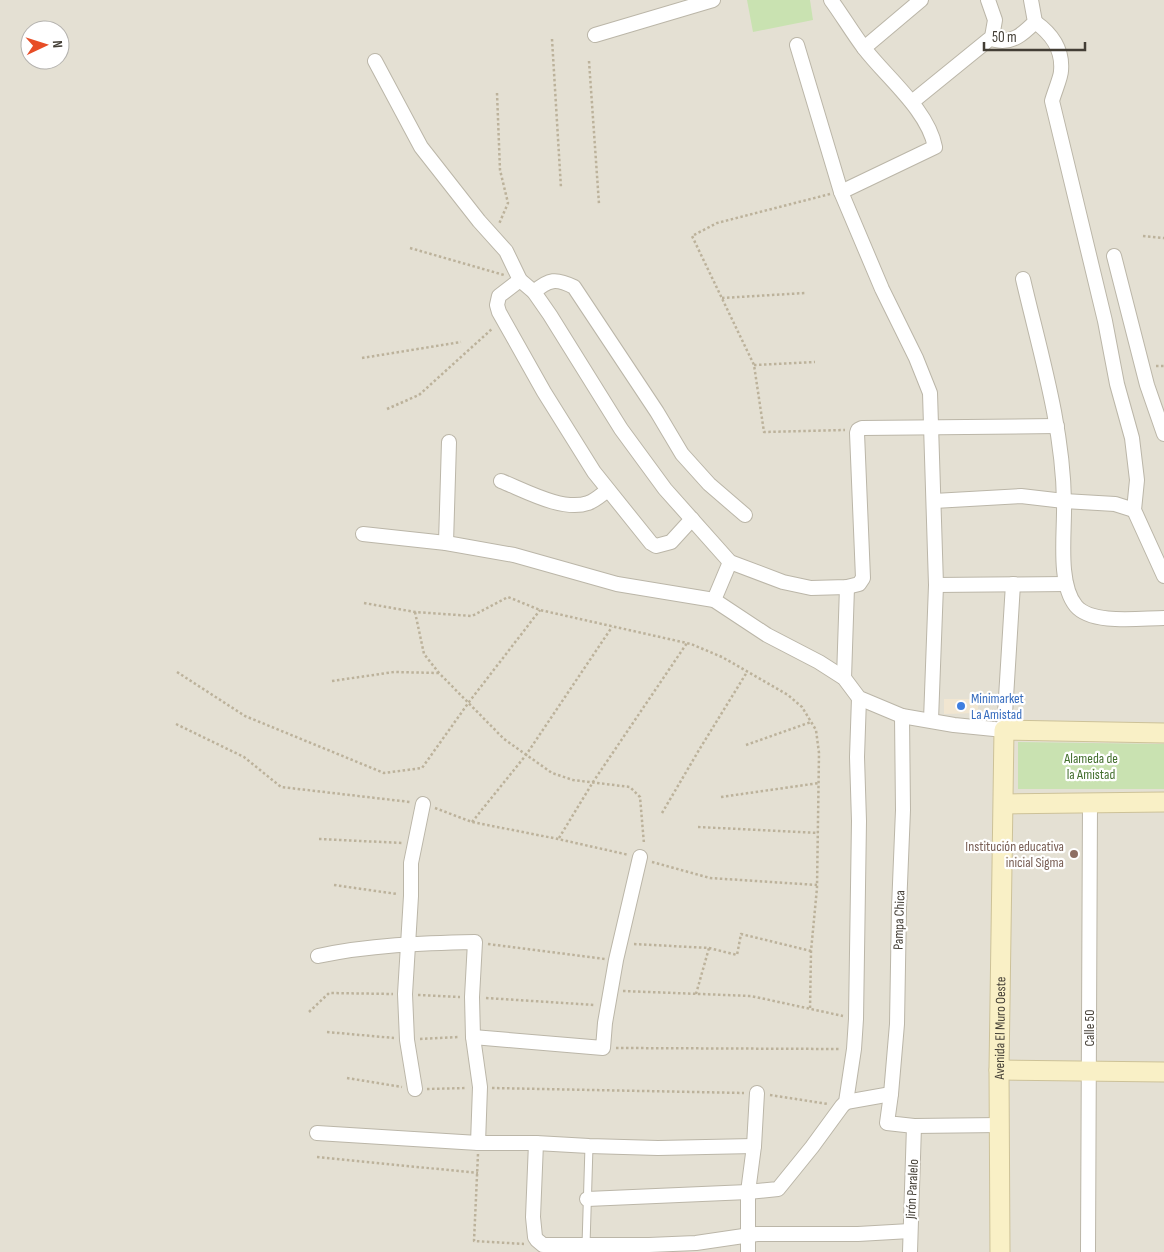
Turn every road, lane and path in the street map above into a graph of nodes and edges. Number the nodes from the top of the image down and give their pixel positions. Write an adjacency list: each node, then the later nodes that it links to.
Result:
1 (713, 0): 7 (street)
2 (830, 0): 11 (street)
3 (921, 0): 11 (street)
4 (988, 0): 8 (street)
5 (1031, 0): 6 (street)
6 (1035, 22): 8 (street); 44 (street)
7 (595, 35)
8 (992, 37): 15 (street)
9 (552, 39): 16 (path)
10 (797, 45): 17 (street)
11 (864, 48): 15 (street)
12 (375, 61): 20 (street)
13 (588, 61): 18 (path)
14 (497, 93): 20 (path)
15 (912, 102): 17 (street)
16 (561, 188)
17 (841, 192): 28 (path); 35 (street)
18 (598, 204)
19 (1143, 236): 21 (path)
20 (494, 237): 25 (street)
21 (1164, 238)
22 (410, 248): 25 (path)
23 (1114, 256): 38 (street)
24 (1023, 279): 36 (street)
25 (520, 280): 26 (street); 29 (street)
26 (534, 292): 45 (street); 46 (street)
27 (805, 293): 28 (path)
28 (722, 298): 33 (path)
29 (503, 319): 34 (path); 41 (street)
30 (461, 342): 31 (path)
31 (362, 358)
32 (815, 362): 33 (path)
33 (754, 365): 37 (path)
34 (387, 409)
35 (932, 426): 36 (street); 37 (street); 42 (street)
36 (1057, 426): 43 (street)
37 (858, 430): 54 (street)
38 (1164, 434)
39 (448, 442): 48 (street)
40 (501, 481): 41 (street)
41 (608, 490): 46 (street)
42 (934, 500): 43 (street); 53 (street)
43 (1064, 501): 44 (street); 52 (street)
44 (1134, 510): 50 (street)
45 (745, 515)
46 (692, 519): 49 (street)
47 (363, 534): 48 (street)
48 (446, 543): 55 (street)
49 (730, 562): 54 (street); 55 (street)
50 (1164, 576)
51 (1013, 584): 52 (street); 53 (street); 73 (street)
52 (1066, 584): 59 (street)
53 (936, 585): 70 (street)
54 (847, 587): 65 (street)
55 (714, 600): 65 (street)
56 (364, 603): 58 (path)
57 (540, 610): 58 (path); 60 (path); 68 (path)
58 (415, 612): 64 (path)
59 (1164, 618)
60 (612, 627): 61 (path); 76 (path)
61 (686, 643): 63 (path); 77 (path)
62 (177, 672): 68 (path)
63 (747, 672): 71 (path); 84 (path)
64 (439, 673): 66 (path); 68 (path)
65 (844, 678): 67 (street)
66 (332, 681)
67 (859, 698): 69 (street); 109 (street)
68 (468, 702): 76 (path)
69 (902, 716): 70 (street); 119 (street, Pampa Chica)
70 (931, 720): 73 (street)
71 (811, 722): 75 (path); 78 (path)
72 (176, 724): 82 (path)
73 (1004, 730): 74 (street); 83 (street, Avenida El Muro Oeste)
74 (1164, 733)
75 (746, 745)
76 (526, 755): 77 (path); 85 (path)
77 (593, 782): 89 (path); 91 (path)
78 (819, 783): 79 (path); 87 (path)
79 (721, 797)
80 (1164, 802): 81 (street)
81 (1090, 803): 83 (street); 114 (street, Calle 50)
82 (423, 804): 85 (path); 90 (street)
83 (1004, 804): 113 (street, Avenida El Muro Oeste)
84 (662, 812)
85 (472, 822): 89 (path)
86 (698, 827): 87 (path)
87 (818, 833): 93 (path)
88 (319, 839): 90 (path)
89 (558, 839): 91 (path)
90 (415, 843): 94 (street)
91 (642, 859): 93 (path); 96 (street)
92 (334, 885): 94 (path)
93 (818, 885): 99 (path)
94 (411, 896): 97 (street)
95 (475, 942): 97 (street); 101 (path); 105 (street)
96 (620, 943): 98 (path); 101 (street)
97 (408, 945): 100 (street); 103 (street)
98 (709, 948): 99 (path); 104 (path)
99 (811, 950): 107 (path)
100 (318, 956)
101 (616, 960): 102 (street)
102 (612, 990): 104 (path); 106 (street)
103 (405, 994): 105 (path); 108 (path); 117 (street)
104 (696, 994): 107 (path)
105 (472, 997): 106 (path); 110 (street)
106 (609, 1006): 111 (street)
107 (810, 1010): 109 (path)
108 (309, 1012)
109 (856, 1019): 112 (street)
110 (473, 1037): 111 (street); 116 (street)
111 (603, 1048): 112 (path)
112 (854, 1049): 120 (street)
113 (1000, 1070): 114 (street); 122 (street, Avenida El Muro Oeste)
114 (1089, 1071): 115 (street); 142 (street, Calle 50)
115 (1164, 1072)
116 (480, 1088): 118 (path); 124 (street)
117 (414, 1089)
118 (757, 1093): 120 (path); 127 (street)
119 (891, 1094): 120 (street); 121 (street, Pampa Chica)
120 (844, 1104): 130 (street)
121 (914, 1126): 122 (street); 132 (street, Jirón Paralelo)
122 (1000, 1126): 141 (street, Avenida El Muro Oeste)
123 (317, 1133): 124 (street)
124 (478, 1143): 125 (street); 129 (path)
125 (536, 1143): 126 (street); 134 (street)
126 (589, 1146): 127 (street); 131 (lane)
127 (754, 1146): 130 (street)
128 (317, 1157): 129 (path)
129 (478, 1173): 134 (path)
130 (748, 1192): 131 (street); 133 (street)
131 (587, 1199): 135 (lane)
132 (910, 1231): 133 (street); 140 (street, Jirón Paralelo)
133 (748, 1235): 136 (street); 139 (street)
134 (547, 1245): 135 (street)
135 (586, 1245): 137 (street)
136 (696, 1248): 138 (street)
137 (601, 1249): 138 (street)
138 (648, 1249)
139 (748, 1252)
140 (910, 1252)
141 (1000, 1252)
142 (1088, 1252)

